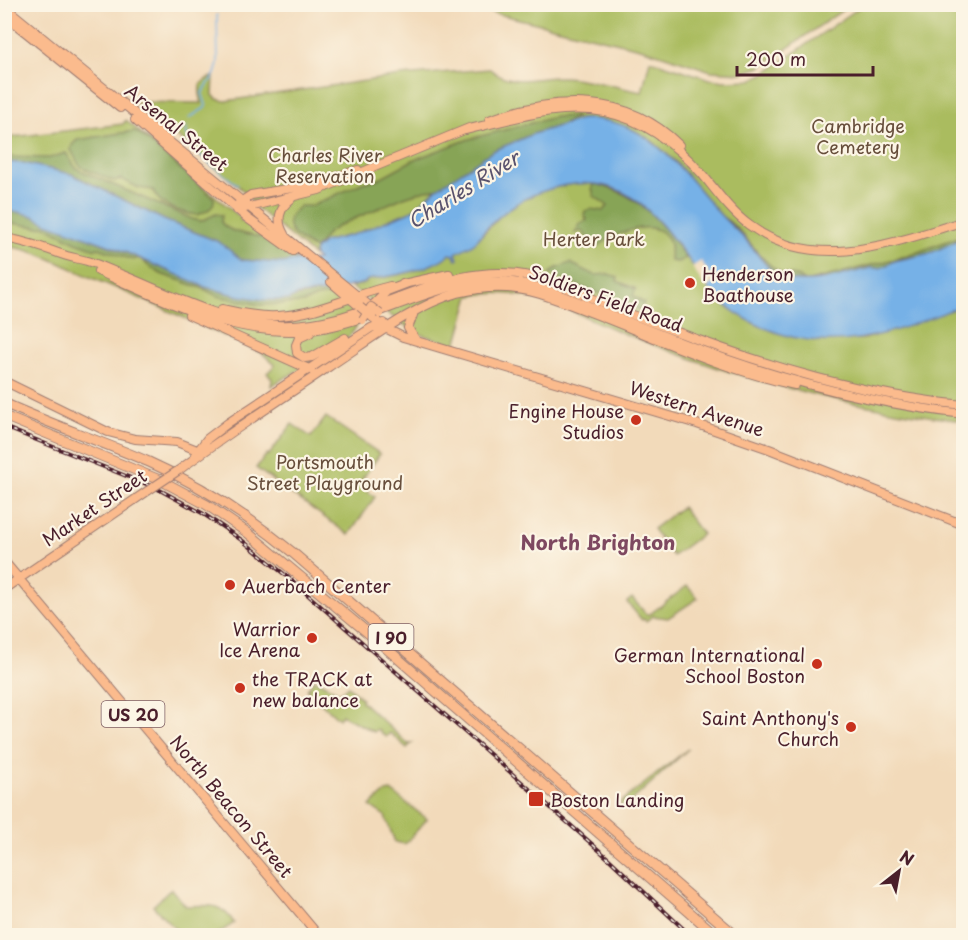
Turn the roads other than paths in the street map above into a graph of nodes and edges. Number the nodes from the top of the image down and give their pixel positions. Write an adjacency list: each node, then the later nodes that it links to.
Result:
1 (4, 6): 5 (main road, Arsenal Street)
2 (4, 15): 6 (main road, Arsenal Street)
3 (382, 163): 4 (main road); 5 (main road); 7 (main road)
4 (296, 196): 5 (main road); 9 (main road)
5 (244, 203): 6 (main road); 9 (main road, Arsenal Street)
6 (237, 210): 11 (main road, Arsenal Street)
7 (963, 221)
8 (4, 238): 10 (main road, Soldiers Field Road)
9 (291, 241): 11 (main road, Arsenal Street)
10 (70, 257): 15 (main road, Soldiers Field Road); 16 (main road, Soldiers Field Road)
11 (310, 261): 13 (main road, Arsenal Street)
12 (482, 273): 14 (main road); 16 (main road, Soldiers Field Road); 29 (main road, Soldiers Field Road)
13 (325, 274): 17 (main road, Western Avenue)
14 (408, 283): 17 (main road); 18 (main road)
15 (155, 296): 21 (main road, Soldiers Field Road); 24 (main road)
16 (173, 297): 17 (main road)
17 (352, 297): 18 (main road, Western Avenue)
18 (369, 311): 20 (main road, Western Avenue); 20 (main road, Western Avenue); 22 (main road)
19 (415, 313): 20 (main road); 23 (main road); 27 (main road)
20 (387, 326): 22 (main road); 23 (main road, Western Avenue); 25 (main road)
21 (323, 328): 22 (main road); 27 (main road, Soldiers Field Road)
22 (354, 336): 24 (main road)
23 (415, 339): 33 (main road, Western Avenue)
24 (308, 369): 25 (main road); 32 (main road)
25 (319, 374): 32 (main road)
26 (4, 381): 32 (main road)
27 (840, 393): 30 (main road, Soldiers Field Road)
28 (4, 403): 39 (highway, I 90)
29 (963, 405)
30 (963, 414)
31 (4, 416): 38 (highway, I 90)
32 (201, 452): 35 (main road, Market Street, bridge)
33 (963, 525)
34 (4, 561): 35 (main road, North Beacon Street / US 20)
35 (19, 579): 36 (main road, Market Street); 37 (main road, North Beacon Street / US 20)
36 (4, 588)
37 (319, 936)
38 (717, 936)
39 (736, 936)

